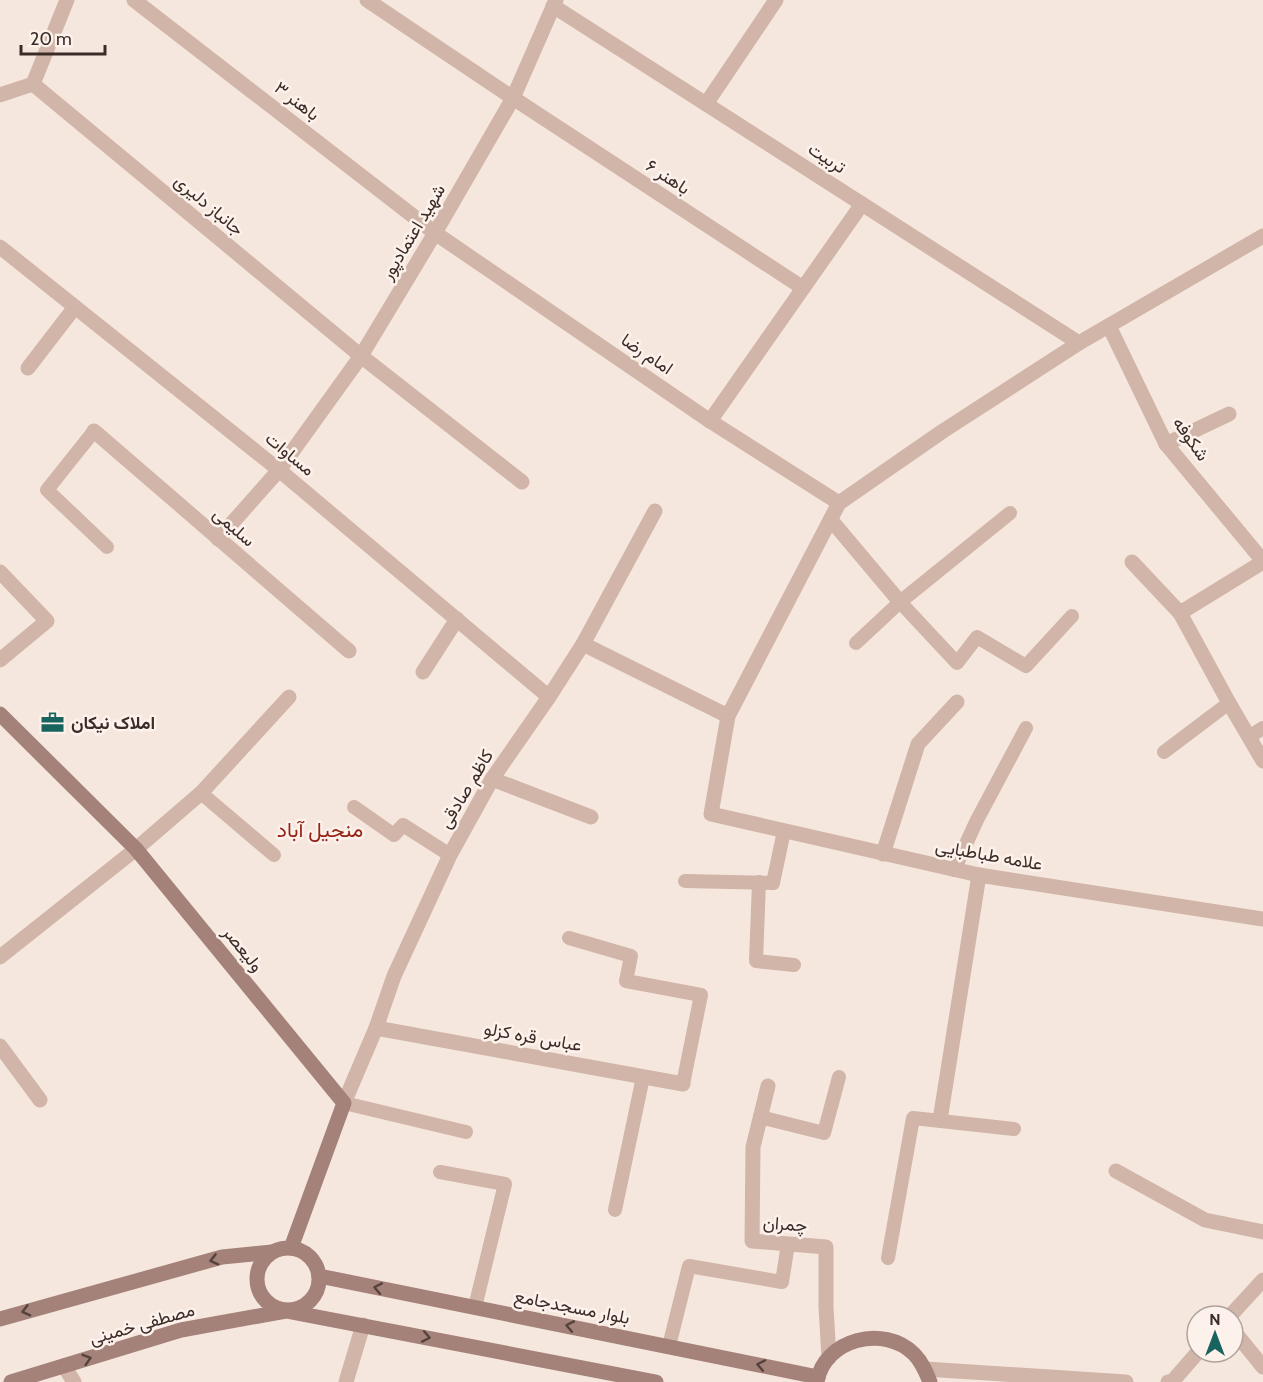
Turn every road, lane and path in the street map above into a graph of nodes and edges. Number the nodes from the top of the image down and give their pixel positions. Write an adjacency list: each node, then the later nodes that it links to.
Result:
1 (66, 0): 6 (street)
2 (134, 0): 11 (street, باهنر ۳)
3 (367, 0): 8 (street, باهنر ۶)
4 (776, 0): 9 (street)
5 (554, 3): 8 (street, شهید اعتمادپور); 9 (street, تربیت)
6 (33, 84): 7 (street); 18 (street, جانباز دلیری)
7 (0, 95)
8 (513, 98): 11 (street, شهید اعتمادپور); 14 (street, باهنر ۶)
9 (706, 104): 10 (street, تربیت)
10 (862, 204): 14 (street); 17 (street, تربیت)
11 (435, 233): 18 (street, شهید اعتمادپور); 21 (street, امام رضا)
12 (1263, 236): 16 (street)
13 (0, 247): 15 (street, مساوات)
14 (803, 288): 21 (street)
15 (75, 307): 19 (street); 24 (street, مساوات)
16 (1108, 326): 17 (street); 23 (street, شکوفه)
17 (1079, 343): 26 (street)
18 (362, 356): 24 (street, شهید اعتمادپور); 25 (street, جانباز دلیری)
19 (28, 368)
20 (1228, 414): 23 (street)
21 (711, 421): 26 (street, امام رضا)
22 (94, 431): 30 (street, سلیمی); 31 (lane)
23 (1166, 444): 32 (street, شکوفه)
24 (279, 470): 30 (street, شهید اعتمادپور); 38 (street, مساوات)
25 (522, 482)
26 (839, 504): 29 (street)
27 (655, 511): 40 (street, کاظم صادقی)
28 (1010, 513): 35 (lane)
29 (831, 520): 35 (street); 49 (street)
30 (218, 539): 41 (street, سلیمی)
31 (107, 547)
32 (1263, 561): 36 (street)
33 (1132, 562): 36 (street)
34 (0, 572): 42 (street)
35 (900, 602): 37 (lane); 39 (lane)
36 (1180, 613): 47 (street)
37 (1072, 616)
38 (457, 619): 43 (street); 45 (street, مساوات)
39 (856, 643)
40 (583, 644): 45 (street, کاظم صادقی); 49 (street)
41 (349, 651)
42 (0, 660)
43 (423, 672)
44 (289, 697): 56 (street)
45 (549, 697): 55 (street, کاظم صادقی)
46 (957, 702): 61 (street)
47 (1228, 703): 52 (street); 53 (lane)
48 (0, 714): 60 (street, ولیعصر)
49 (728, 716): 59 (street, علامه طباطبایی)
50 (1026, 728): 64 (lane)
51 (1263, 728): 52 (lane)
52 (1249, 737): 54 (street)
53 (1164, 752)
54 (1263, 761)
55 (492, 779): 58 (street); 63 (street, کاظم صادقی)
56 (201, 793): 60 (street); 62 (lane)
57 (354, 807): 63 (lane)
58 (591, 817)
59 (784, 831): 61 (street, علامه طباطبایی); 67 (lane)
60 (136, 849): 70 (street); 79 (street, ولیعصر)
61 (883, 854): 64 (street, علامه طباطبایی)
62 (274, 855)
63 (450, 855): 72 (street, کاظم صادقی)
64 (954, 870): 65 (street, علامه طباطبایی)
65 (979, 875): 68 (street, علامه طباطبایی); 81 (street)
66 (685, 881): 67 (lane)
67 (759, 882): 71 (lane)
68 (1263, 919)
69 (569, 938): 76 (lane)
70 (0, 957)
71 (794, 965)
72 (376, 1028): 74 (street, عباس قره کزلو); 79 (street, کاظم صادقی)
73 (0, 1046): 78 (street)
74 (643, 1077): 76 (street, عباس قره کزلو); 86 (lane)
75 (839, 1077): 80 (lane)
76 (683, 1084)
77 (768, 1086): 80 (street, چمران)
78 (40, 1100)
79 (344, 1102): 83 (lane); 89 (street)
80 (760, 1117): 88 (street, چمران)
81 (940, 1120): 82 (lane); 91 (lane)
82 (1014, 1130)
83 (466, 1132)
84 (1116, 1171): 87 (street)
85 (440, 1172): 95 (lane)
86 (615, 1210)
87 (1263, 1232)
88 (788, 1244): 100 (lane); 101 (street, چمران)
89 (291, 1248): 90 (street); 92 (street)
90 (272, 1252): 96 (street); 97 (street, one-way to 97)
91 (888, 1258)
92 (319, 1276): 95 (street, بلوار مسجدجامع, one-way to 92); 96 (street)
93 (1263, 1280): 94 (street)
94 (1241, 1304)
95 (475, 1307): 100 (street, بلوار مسجدجامع, one-way to 95)
96 (286, 1311): 98 (street); 103 (street, مصطفی خمینی, one-way to 96)
97 (0, 1318)
98 (363, 1325): 109 (street); 110 (street, one-way to 110)
99 (1245, 1345): 104 (street)
100 (669, 1347): 106 (street, بلوار مسجدجامع, one-way to 100)
101 (829, 1358): 105 (street); 106 (street)
102 (1187, 1364): 112 (street)
103 (64, 1366): 107 (street, مصطفی خمینی); 108 (street)
104 (1263, 1367)
105 (928, 1375): 111 (street)
106 (818, 1379)
107 (11, 1382)
108 (74, 1382)
109 (346, 1382)
110 (656, 1382)
111 (1126, 1382)
112 (1171, 1382)

